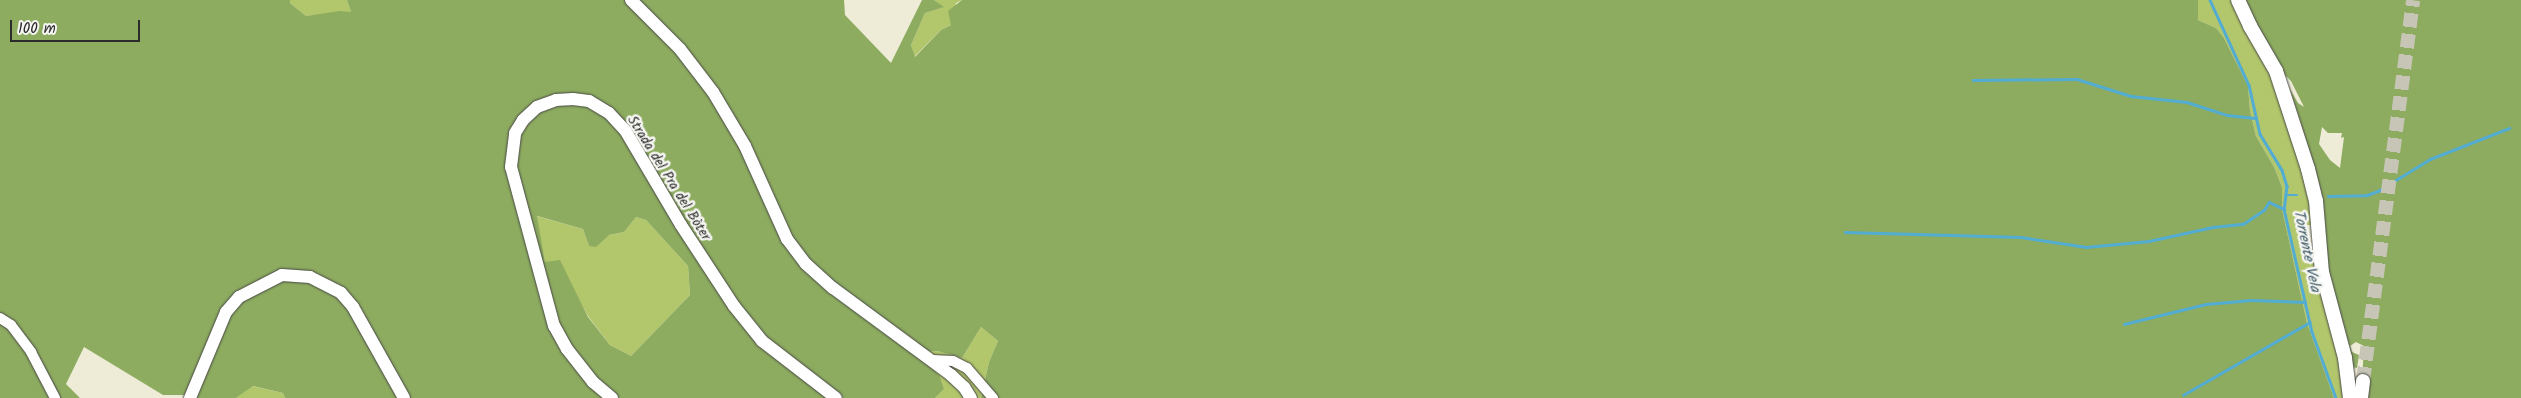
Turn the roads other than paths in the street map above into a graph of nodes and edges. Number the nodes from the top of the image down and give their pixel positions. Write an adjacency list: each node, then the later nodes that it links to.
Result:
1 (631, 0): 4 (main road)
2 (2238, 0): 13 (highway)
3 (0, 318): 6 (street)
4 (932, 360): 11 (main road); 12 (street)
5 (2362, 381): 14 (highway)
6 (56, 398)
7 (190, 398): 8 (main road)
8 (404, 398)
9 (612, 398): 10 (main road, Strada del Pra del Bòter)
10 (836, 398)
11 (971, 398)
12 (993, 398)
13 (2350, 398)
14 (2361, 398)

